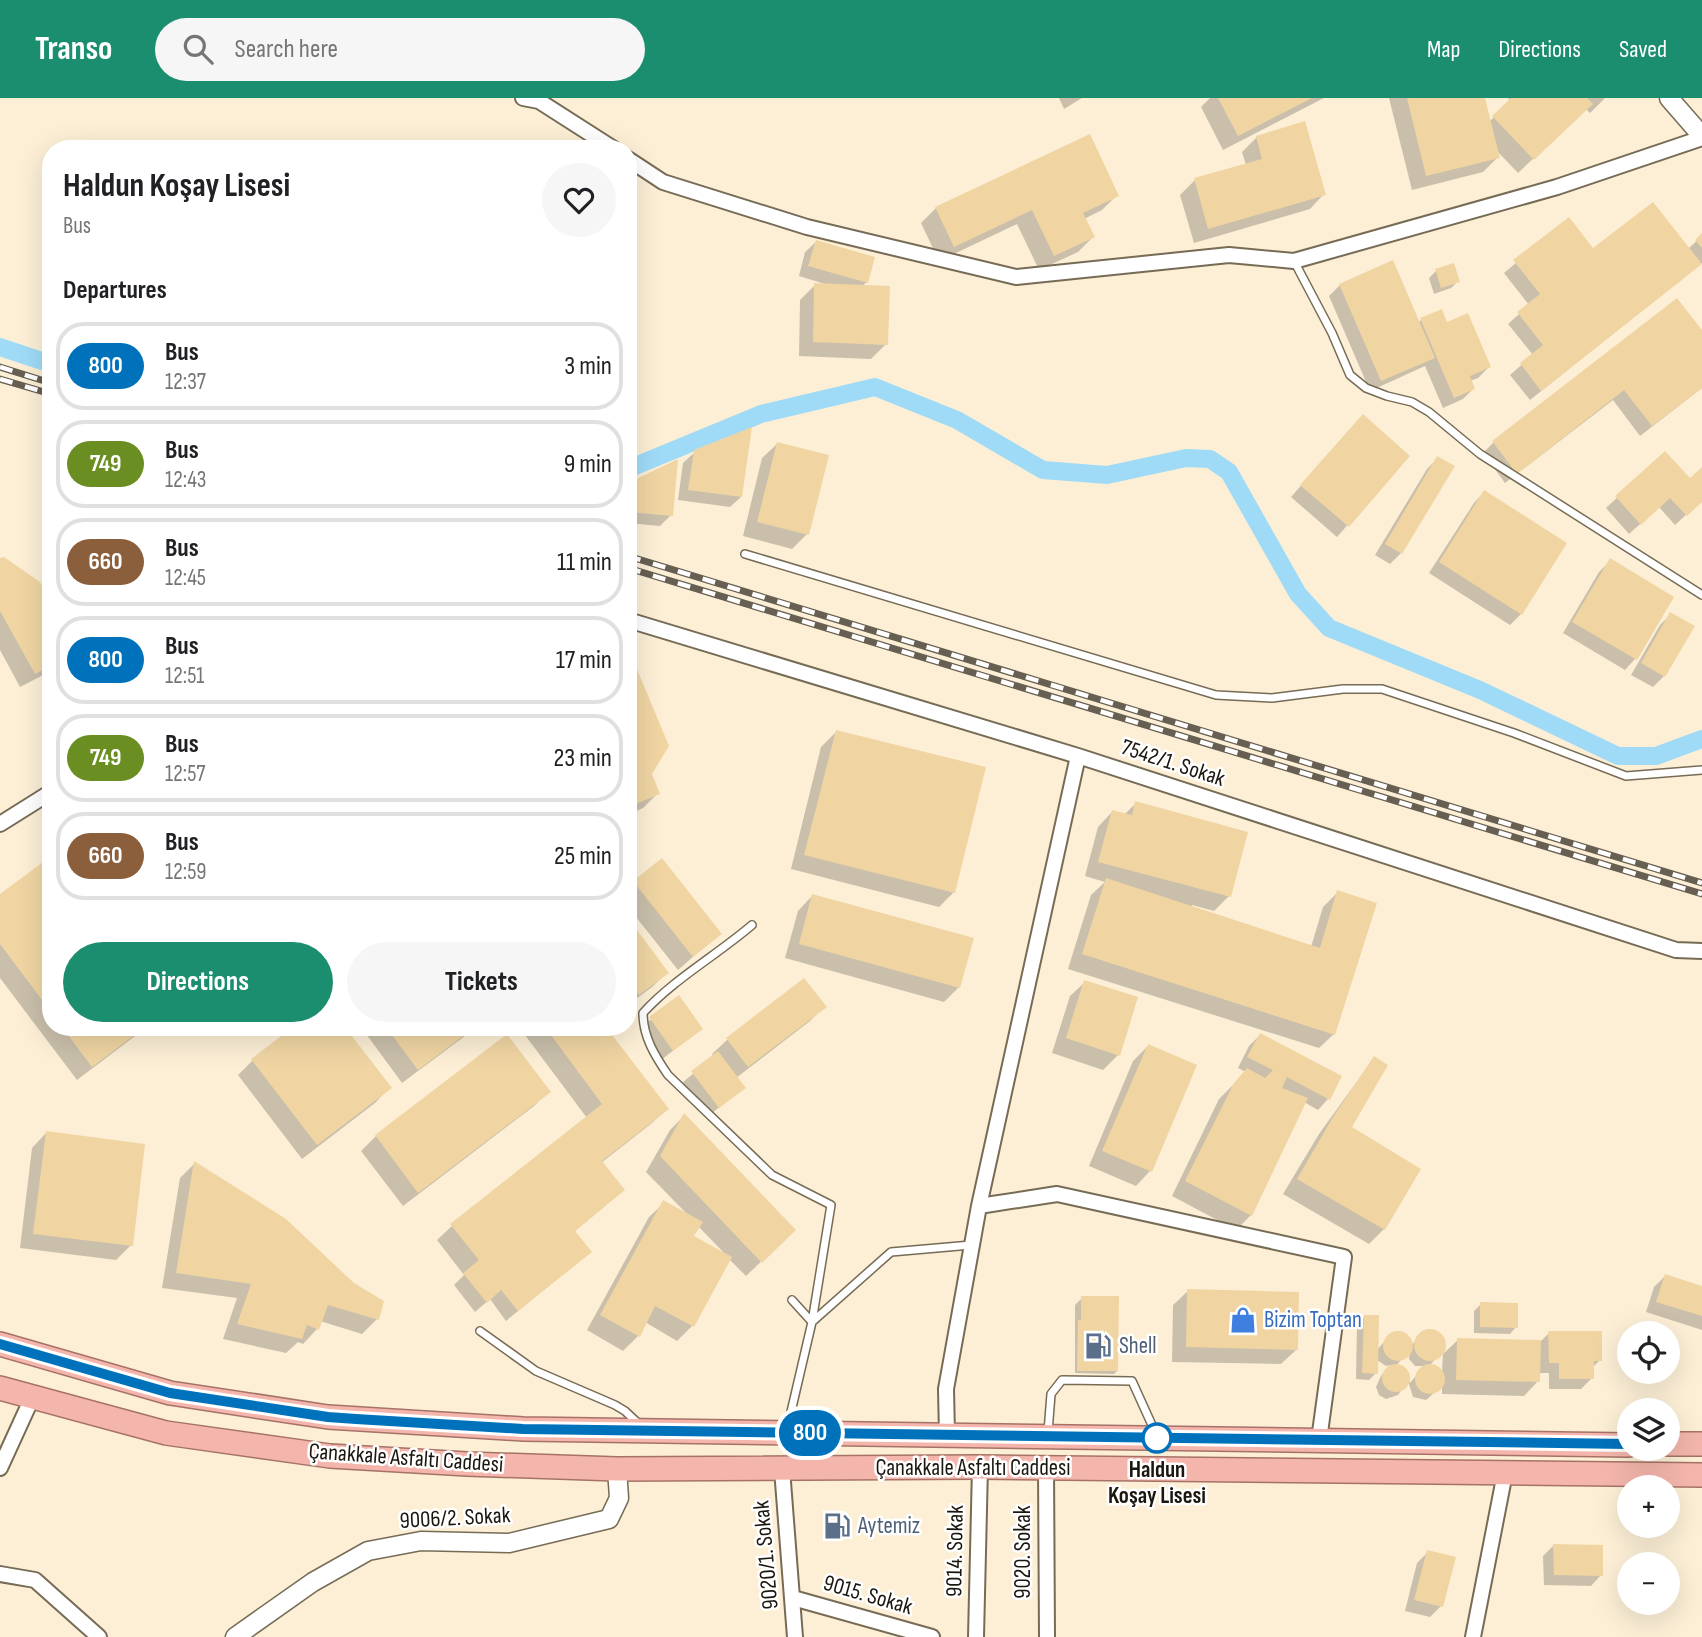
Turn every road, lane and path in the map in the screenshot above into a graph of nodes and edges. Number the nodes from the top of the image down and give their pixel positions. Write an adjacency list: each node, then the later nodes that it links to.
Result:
1 (523, 98): 4 (street)
2 (1669, 98): 3 (street)
3 (1702, 137): 6 (street)
4 (600, 140)
5 (637, 165): 6 (street)
6 (1294, 261): 8 (lane)
7 (745, 554): 11 (lane)
8 (1702, 595)
9 (637, 623): 10 (street, 7542/1. Sokak)
10 (1078, 756): 15 (street, 7542/1. Sokak); 16 (street)
11 (1702, 770)
12 (42, 798): 13 (street)
13 (0, 824)
14 (752, 925): 19 (lane)
15 (1702, 951)
16 (979, 1206): 17 (street); 29 (street)
17 (972, 1245): 19 (lane); 26 (street)
18 (792, 1300): 19 (lane)
19 (812, 1322): 25 (lane)
20 (480, 1331): 24 (lane)
21 (0, 1344): 24 (highway, Çanakkale Asfaltı Caddesi)
22 (0, 1388): 23 (highway, Çanakkale Asfaltı Caddesi)
23 (32, 1398): 35 (street); 36 (highway, Çanakkale Asfaltı Caddesi)
24 (644, 1430): 25 (highway, Çanakkale Asfaltı Caddesi)
25 (786, 1433): 26 (highway, Çanakkale Asfaltı Caddesi)
26 (947, 1435): 27 (highway, Çanakkale Asfaltı Caddesi)
27 (1048, 1437): 28 (highway, Çanakkale Asfaltı Caddesi); 28 (lane)
28 (1158, 1438): 29 (highway, Çanakkale Asfaltı Caddesi)
29 (1319, 1440): 30 (highway, Çanakkale Asfaltı Caddesi)
30 (1617, 1444)
31 (1680, 1444): 32 (highway)
32 (1702, 1444)
33 (980, 1467): 34 (highway, Çanakkale Asfaltı Caddesi); 37 (highway, Çanakkale Asfaltı Caddesi); 46 (street, 9014. Sokak)
34 (1046, 1467): 38 (highway, Çanakkale Asfaltı Caddesi); 47 (street, 9020. Sokak)
35 (0, 1468)
36 (617, 1469): 37 (highway, Çanakkale Asfaltı Caddesi); 43 (street, 9006/2. Sokak)
37 (782, 1469): 41 (street, 9020/1. Sokak)
38 (1505, 1473): 39 (highway, Çanakkale Asfaltı Caddesi); 48 (street)
39 (1702, 1475)
40 (0, 1574): 42 (street)
41 (793, 1598): 44 (street, 9020/1. Sokak); 45 (street, 9015. Sokak)
42 (99, 1637)
43 (234, 1637)
44 (795, 1637)
45 (932, 1637)
46 (976, 1637)
47 (1047, 1637)
48 (1474, 1637)

